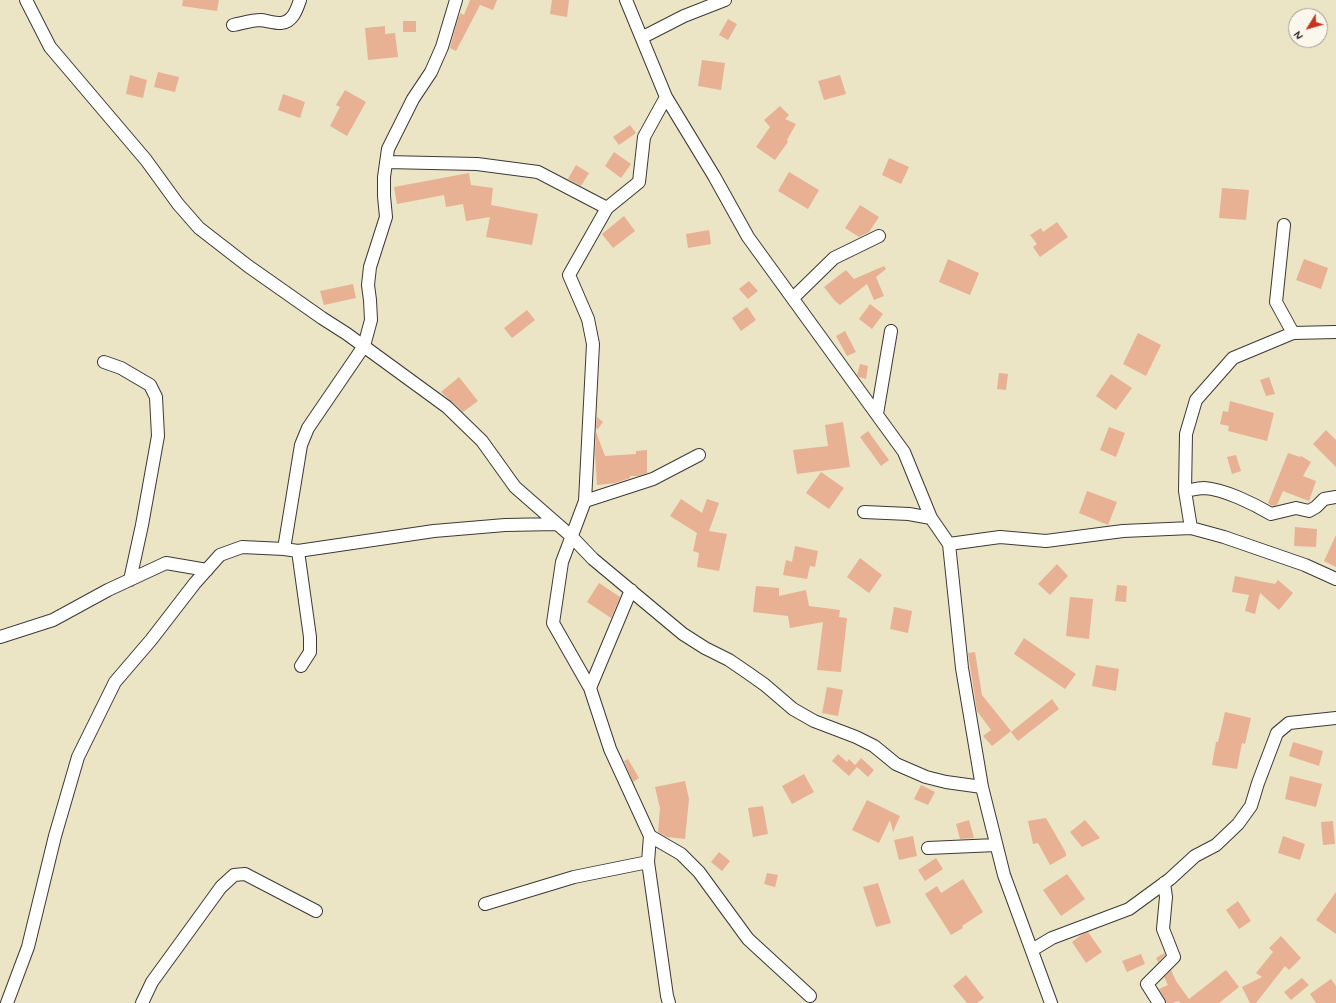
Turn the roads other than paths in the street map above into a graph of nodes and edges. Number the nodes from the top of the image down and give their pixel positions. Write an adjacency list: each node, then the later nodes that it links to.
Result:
1 (26, 0): 17 (street)
2 (300, 0): 6 (street)
3 (456, 0): 9 (street)
4 (626, 0): 7 (street)
5 (725, 0): 7 (street)
6 (233, 25)
7 (643, 37): 8 (street)
8 (666, 97): 10 (street); 13 (street)
9 (386, 162): 10 (street); 17 (street)
10 (607, 208): 23 (street)
11 (1284, 225): 16 (street)
12 (879, 236): 13 (street)
13 (793, 298): 19 (street)
14 (891, 331): 19 (street)
15 (1336, 332): 16 (street)
16 (1293, 333): 21 (street)
17 (364, 346): 26 (street); 30 (street)
18 (104, 362): 34 (street)
19 (877, 414): 25 (street)
20 (699, 455): 23 (street)
21 (1185, 491): 22 (street); 27 (street)
22 (1336, 497)
23 (585, 501): 28 (street)
24 (864, 512): 25 (street)
25 (931, 518): 29 (street)
26 (557, 524): 28 (street); 31 (street)
27 (1191, 528): 29 (street); 33 (street)
28 (571, 536): 35 (street); 38 (street)
29 (949, 544): 40 (street)
30 (284, 549): 31 (street); 32 (street)
31 (298, 552): 37 (street)
32 (207, 570): 34 (street); 50 (street)
33 (1336, 579)
34 (130, 580): 36 (street)
35 (631, 590): 38 (street); 40 (street)
36 (0, 637)
37 (301, 666)
38 (590, 688): 41 (street)
39 (1336, 718): 45 (street)
40 (982, 787): 42 (street)
41 (650, 836): 44 (street); 49 (street)
42 (996, 845): 43 (street); 48 (street)
43 (928, 848)
44 (648, 862): 46 (street); 52 (street)
45 (1164, 883): 48 (street); 54 (street)
46 (485, 904)
47 (316, 911): 51 (street)
48 (1032, 950): 53 (street)
49 (810, 996)
50 (7, 1003)
51 (142, 1003)
52 (669, 1003)
53 (1051, 1003)
54 (1158, 1003)

